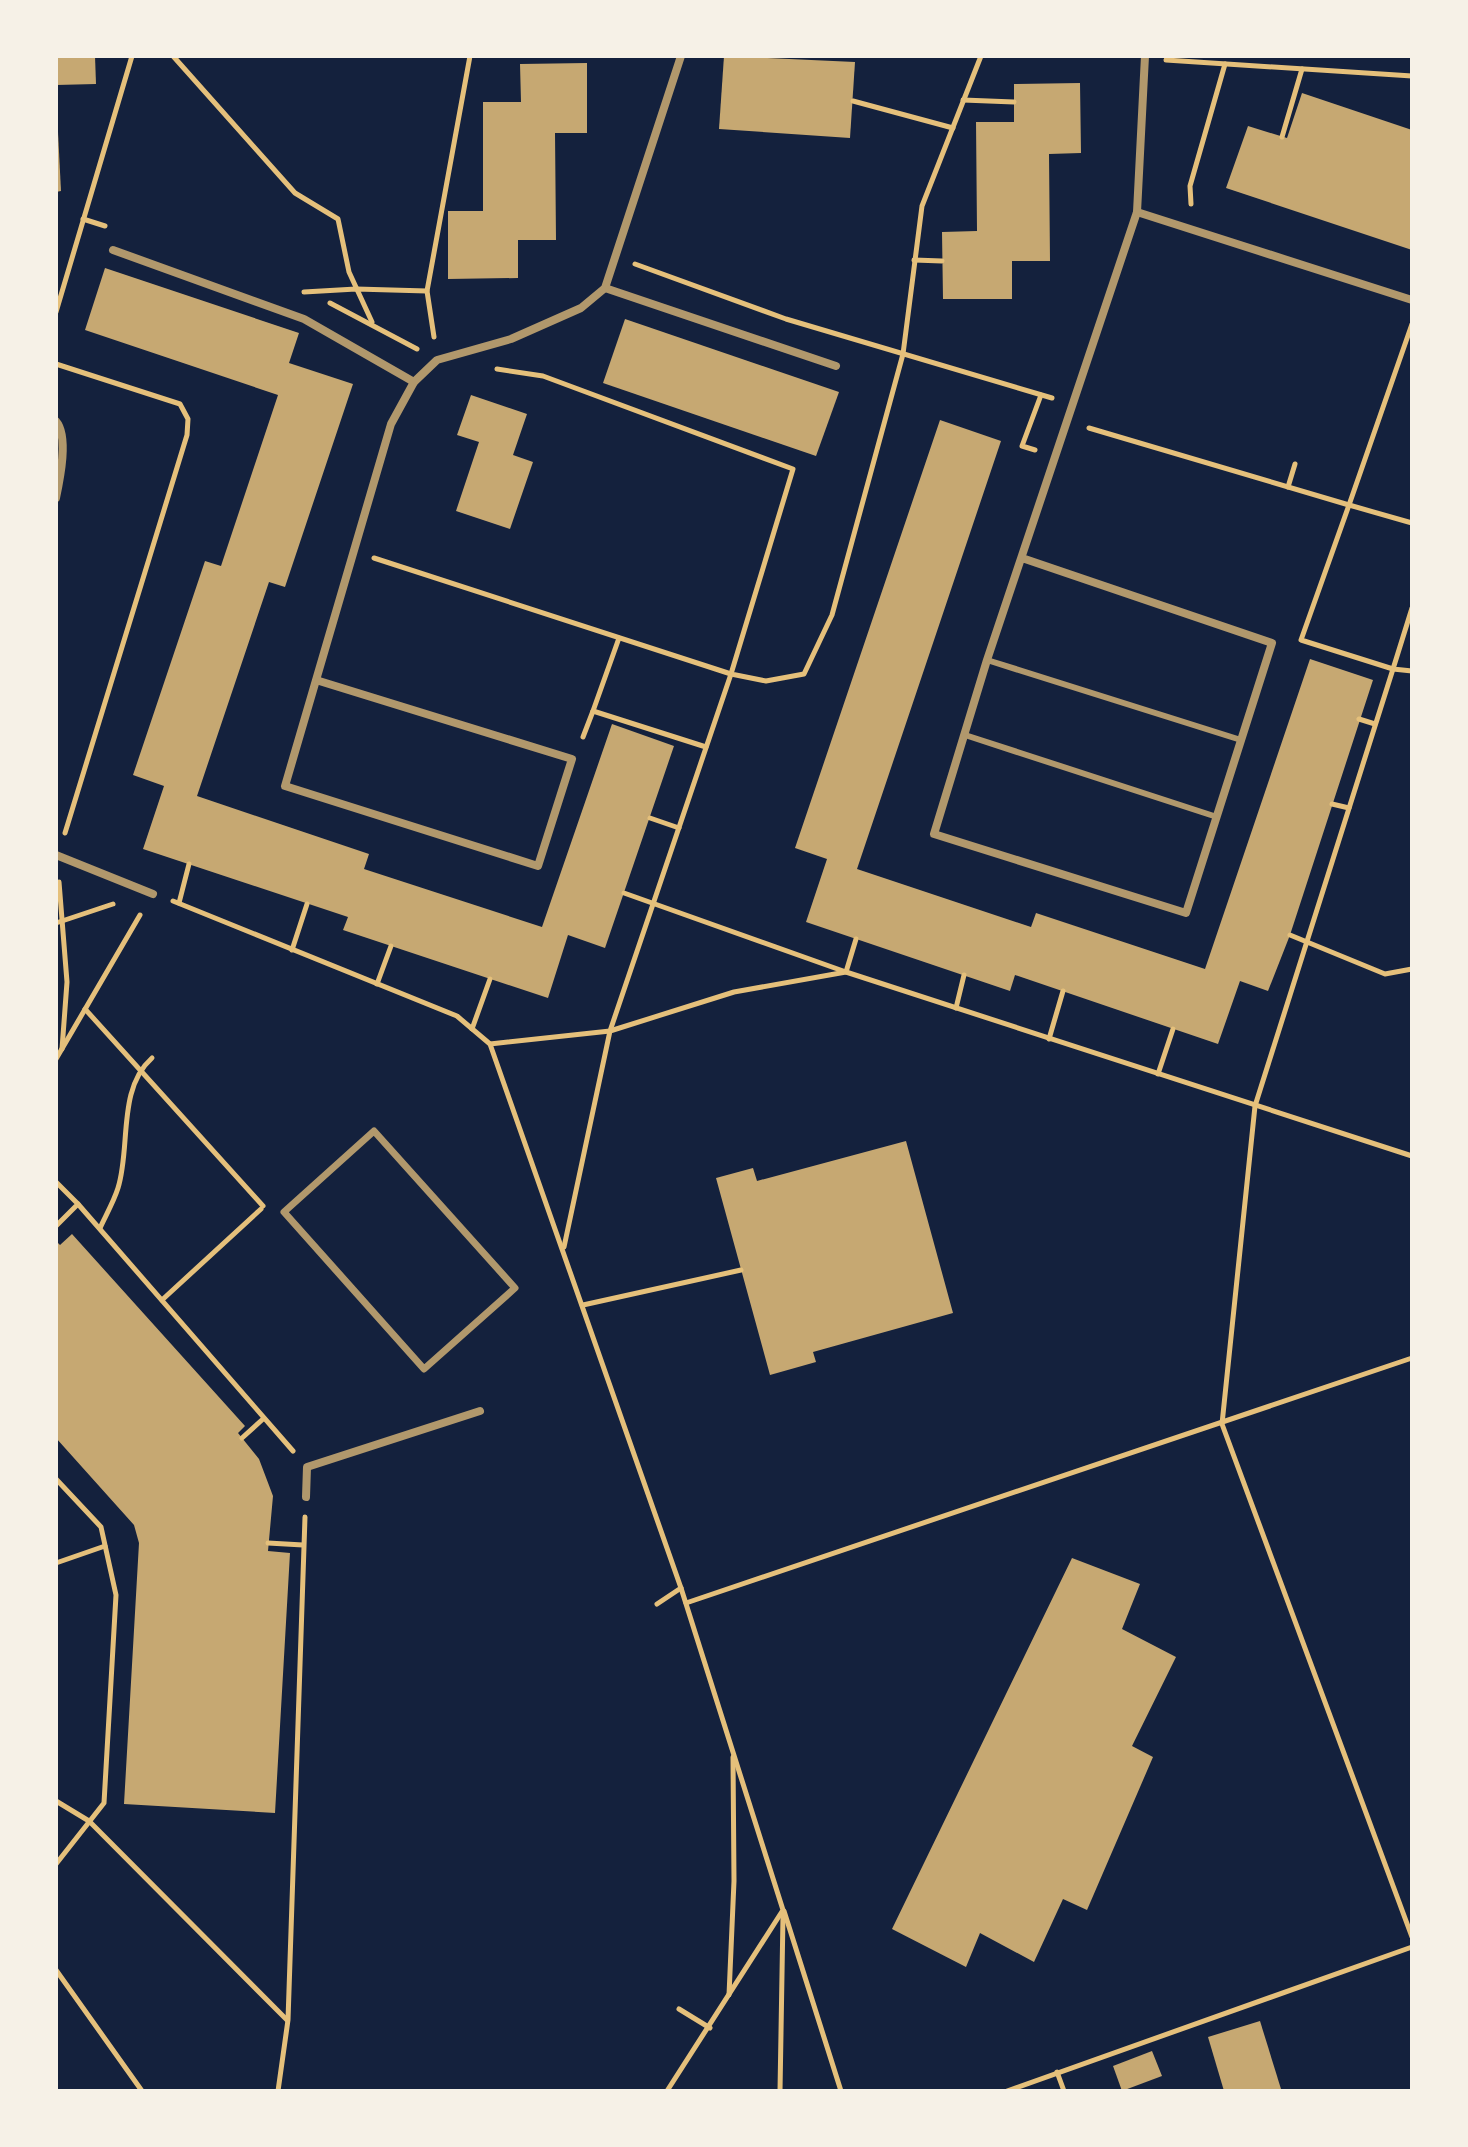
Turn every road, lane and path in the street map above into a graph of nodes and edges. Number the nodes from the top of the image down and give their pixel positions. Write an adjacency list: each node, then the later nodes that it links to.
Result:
1 (132, 56): 17 (path)
2 (173, 56): 24 (path)
3 (470, 56): 25 (path)
4 (681, 56): 20 (street)
5 (981, 56): 10 (path)
6 (1145, 57): 7 (path); 16 (street)
7 (1225, 64): 8 (path); 15 (path)
8 (1302, 69): 9 (path); 14 (path)
9 (1412, 76)
10 (963, 100): 12 (path); 13 (path)
11 (853, 101): 13 (path)
12 (1014, 102)
13 (953, 128): 21 (path)
14 (1282, 137)
15 (1200, 207)
16 (1137, 212): 26 (street); 36 (street)
17 (83, 219): 18 (path); 27 (path)
18 (113, 228)
19 (113, 250): 35 (street)
20 (615, 258): 23 (street); 30 (path)
21 (914, 260): 22 (path); 30 (path)
22 (942, 261)
23 (605, 288): 31 (street); 33 (street)
24 (356, 289): 25 (path); 28 (path); 28 (path)
25 (427, 291): 31 (path)
26 (1412, 300)
27 (56, 312)
28 (373, 324): 31 (path)
29 (1412, 324): 42 (path)
30 (903, 354): 36 (path); 51 (path)
31 (437, 360): 35 (street)
32 (56, 364): 63 (path)
33 (836, 366)
34 (483, 367): 51 (path)
35 (414, 382): 44 (street)
36 (1072, 404): 38 (street)
37 (56, 421): 41 (street)
38 (1068, 422): 40 (path); 45 (street)
39 (1295, 464): 40 (path)
40 (1288, 487): 42 (path)
41 (56, 498)
42 (1349, 505): 43 (path); 49 (path)
43 (1412, 523)
44 (354, 552): 47 (path); 52 (street)
45 (1022, 558): 48 (street); 57 (street)
46 (1412, 608): 49 (path)
47 (619, 638): 51 (path); 53 (path)
48 (987, 660): 56 (street); 57 (lane)
49 (1393, 669): 50 (path); 55 (path)
50 (1412, 671)
51 (731, 674): 62 (path)
52 (316, 680): 52 (street)
53 (593, 711)
54 (1359, 719): 55 (path)
55 (1375, 724): 59 (path)
56 (965, 735): 60 (lane); 60 (street)
57 (1241, 740): 60 (street)
58 (1332, 804): 59 (path)
59 (1349, 808): 73 (path)
60 (1217, 817)
61 (650, 818): 62 (path)
62 (679, 828): 67 (path)
63 (57, 855): 66 (street); 70 (path)
64 (189, 864): 68 (path)
65 (624, 893): 67 (path)
66 (153, 894): 68 (path); 70 (path); 83 (path)
67 (653, 903): 77 (path); 86 (path)
68 (178, 904): 75 (path)
69 (307, 904): 75 (path)
70 (58, 922): 89 (path)
71 (1290, 935): 73 (path)
72 (856, 939): 77 (path)
73 (1307, 940): 76 (path); 94 (path)
74 (391, 946): 80 (path)
75 (292, 950): 80 (path)
76 (1412, 969)
77 (846, 972): 82 (path); 86 (path)
78 (964, 975): 82 (path)
79 (490, 979): 84 (path)
80 (377, 984): 84 (path)
81 (1063, 991): 87 (path)
82 (956, 1008): 87 (path)
83 (85, 1009): 89 (path); 92 (path)
84 (472, 1029): 88 (path)
85 (1173, 1029): 93 (path)
86 (610, 1031): 88 (path); 103 (path)
87 (1049, 1039): 93 (path)
88 (490, 1044): 103 (path)
89 (62, 1049): 91 (path)
90 (152, 1058): 92 (path)
91 (56, 1059)
92 (140, 1069): 99 (path); 102 (path)
93 (1158, 1074): 94 (path)
94 (1255, 1106): 96 (path); 110 (path)
95 (374, 1131): 95 (street)
96 (1412, 1156)
97 (56, 1182): 98 (path)
98 (78, 1204): 101 (path); 102 (path)
99 (264, 1207): 100 (path); 105 (path)
100 (274, 1219)
101 (56, 1226)
102 (100, 1228): 105 (path)
103 (564, 1248): 106 (path)
104 (741, 1270): 106 (path)
105 (162, 1300): 109 (path)
106 (583, 1305): 120 (path)
107 (1412, 1358): 110 (path)
108 (480, 1411): 114 (street)
109 (263, 1419): 111 (path); 112 (path)
110 (1222, 1424): 121 (path); 128 (path)
111 (242, 1438)
112 (289, 1448)
113 (56, 1479): 118 (path)
114 (306, 1497)
115 (304, 1533): 117 (path)
116 (268, 1543): 117 (path)
117 (303, 1545): 133 (path)
118 (105, 1546): 119 (path); 125 (path)
119 (56, 1563)
120 (681, 1588): 121 (path); 122 (path)
121 (686, 1603): 123 (path)
122 (657, 1604)
123 (733, 1752): 127 (path); 131 (path)
124 (56, 1801): 125 (path)
125 (89, 1821): 126 (path); 133 (path)
126 (56, 1864)
127 (783, 1910): 131 (path); 139 (path); 140 (path)
128 (1412, 1937)
129 (1412, 1947): 135 (path)
130 (56, 1970): 136 (path)
131 (729, 1996): 134 (path)
132 (679, 2009): 134 (path)
133 (288, 2020): 137 (path)
134 (710, 2028): 138 (path)
135 (1057, 2072): 141 (path); 142 (path)
136 (142, 2091)
137 (278, 2091)
138 (667, 2091)
139 (780, 2091)
140 (841, 2091)
141 (1007, 2091)
142 (1064, 2091)

